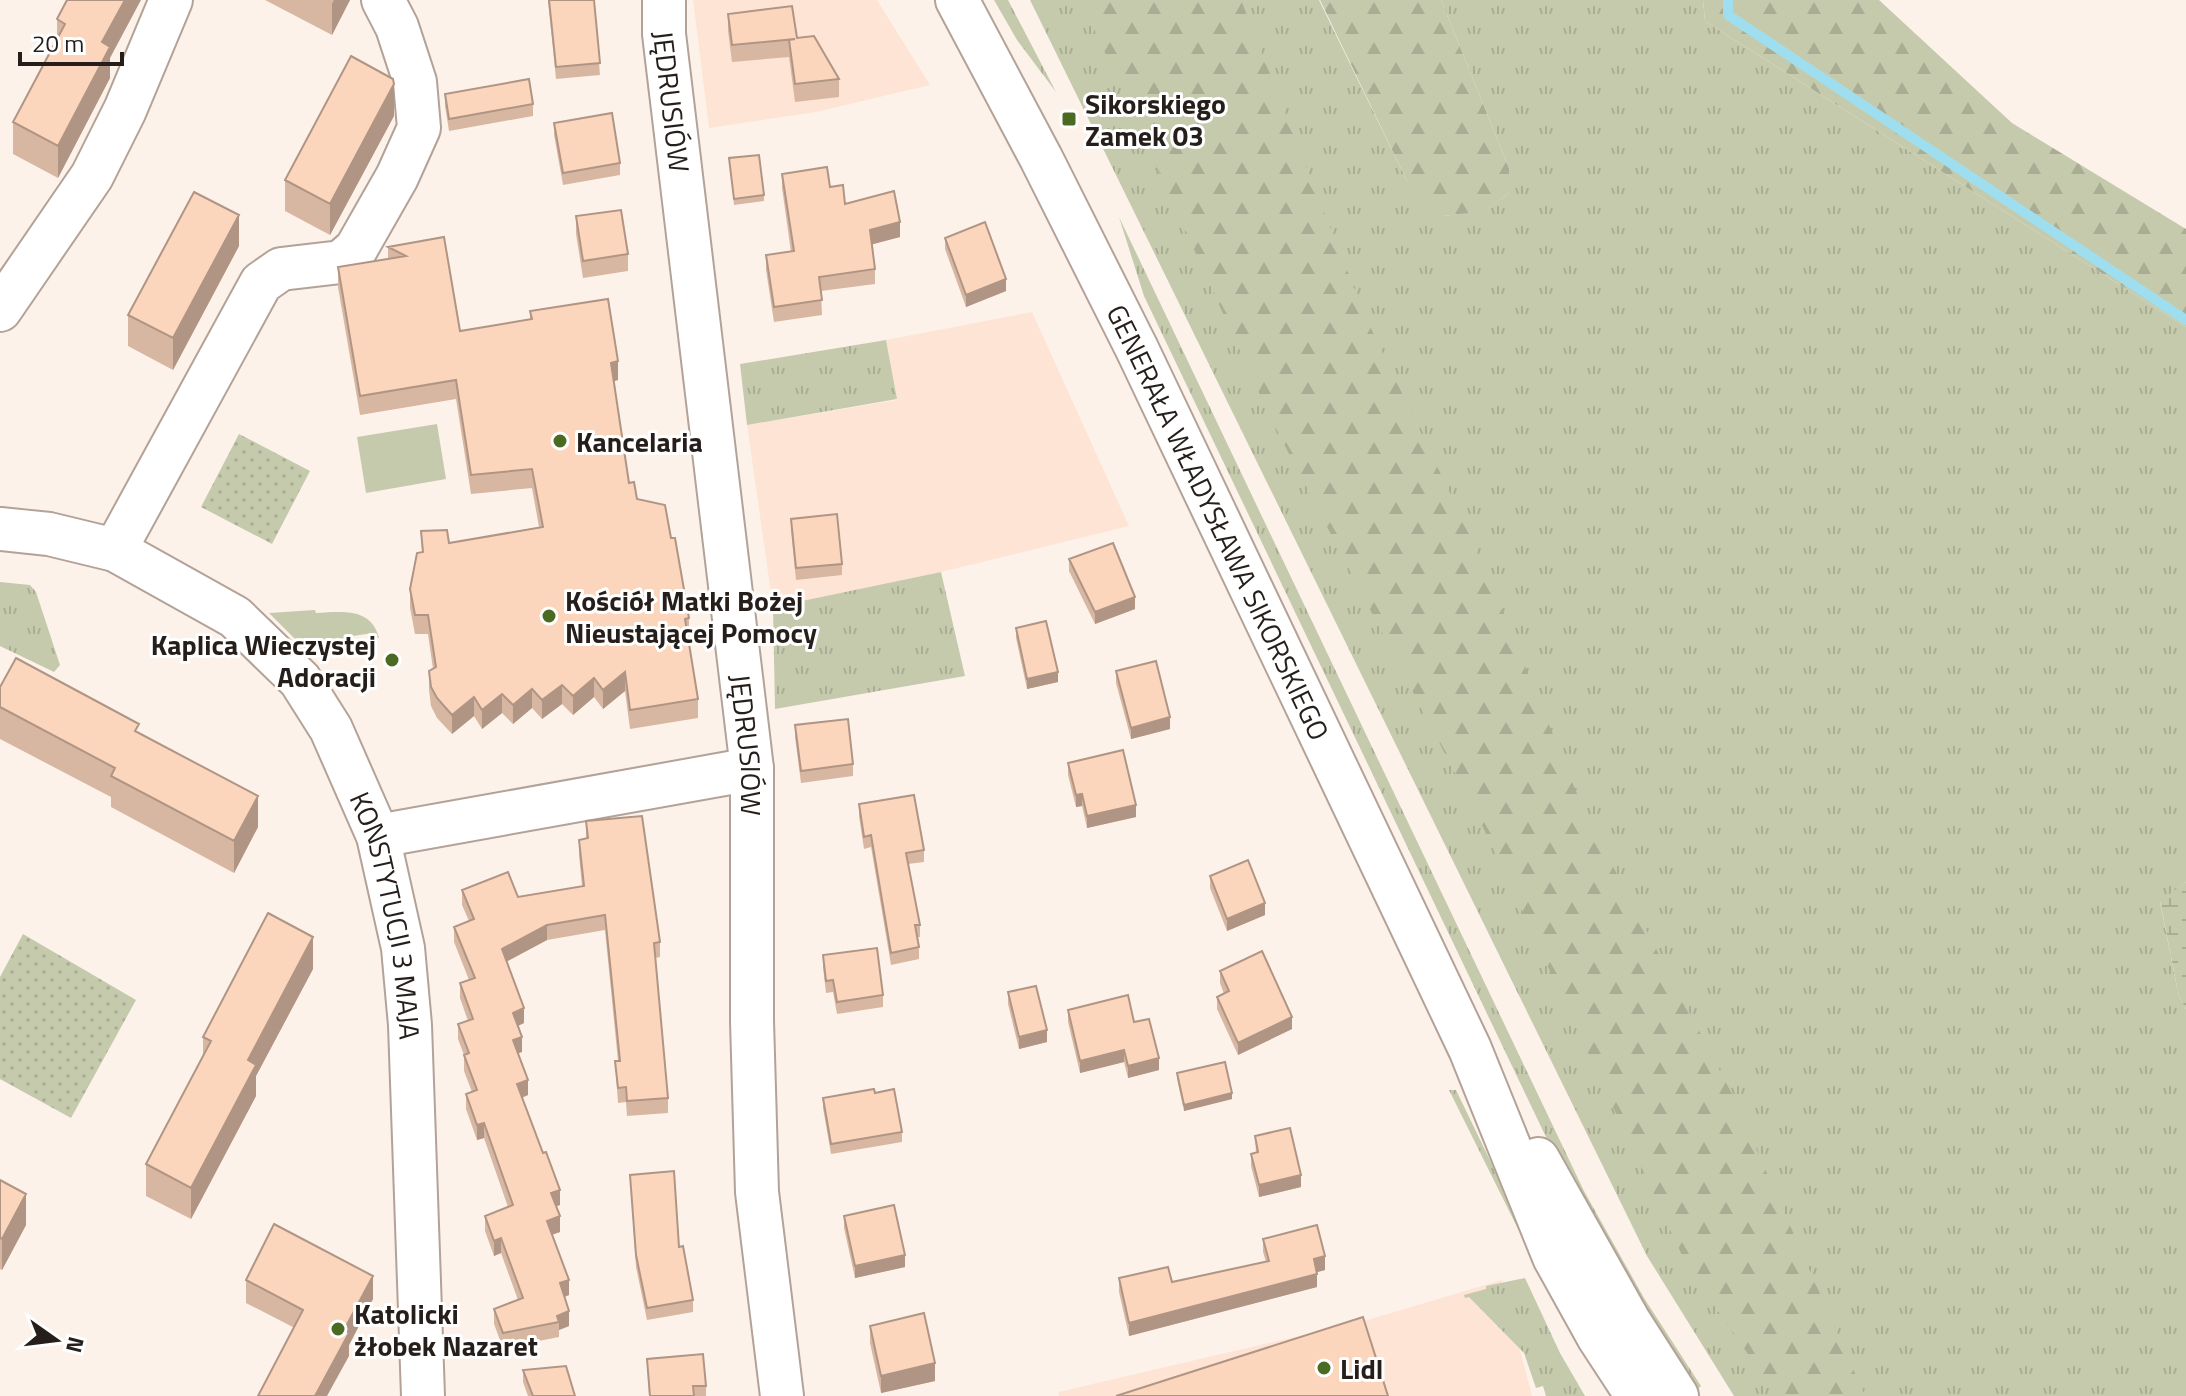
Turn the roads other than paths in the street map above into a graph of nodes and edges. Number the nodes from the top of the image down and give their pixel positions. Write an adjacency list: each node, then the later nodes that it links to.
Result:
1 (171, 0): 5 (street)
2 (383, 0): 7 (street)
3 (664, 0): 8 (street, JĘDRUSIÓW)
4 (957, 0): 10 (street, GENERAŁA WŁADYSŁAWA SIKORSKIEGO)
5 (0, 310)
6 (0, 529): 7 (street, KONSTYTUCJI 3 MAJA)
7 (115, 550): 9 (street, KONSTYTUCJI 3 MAJA)
8 (752, 769): 9 (street); 13 (street, JĘDRUSIÓW)
9 (378, 836): 12 (street, KONSTYTUCJI 3 MAJA)
10 (1470, 1049): 11 (street, GENERAŁA WŁADYSŁAWA SIKORSKIEGO); 16 (street, GENERAŁA WŁADYSŁAWA SIKORSKIEGO)
11 (1599, 1338): 14 (street); 15 (street, GENERAŁA WŁADYSŁAWA SIKORSKIEGO)
12 (423, 1396)
13 (782, 1396)
14 (1626, 1396)
15 (1637, 1396)
16 (1677, 1396)

